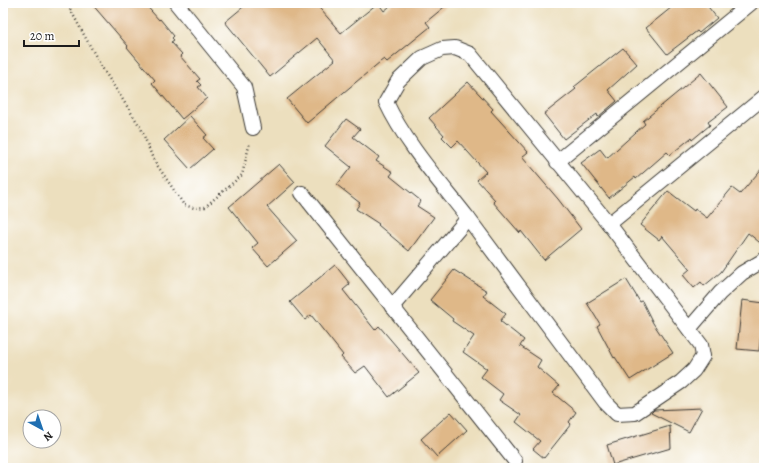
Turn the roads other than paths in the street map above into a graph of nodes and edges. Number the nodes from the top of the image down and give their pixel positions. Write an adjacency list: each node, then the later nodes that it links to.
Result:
1 (176, 3): 4 (street)
2 (751, 3): 5 (street)
3 (764, 97): 8 (street)
4 (253, 128)
5 (557, 162): 7 (street); 8 (street)
6 (302, 193): 10 (street)
7 (468, 218): 10 (street); 11 (street)
8 (609, 224): 11 (street)
9 (764, 260): 11 (street)
10 (392, 307): 12 (street)
11 (689, 329)
12 (515, 461)

